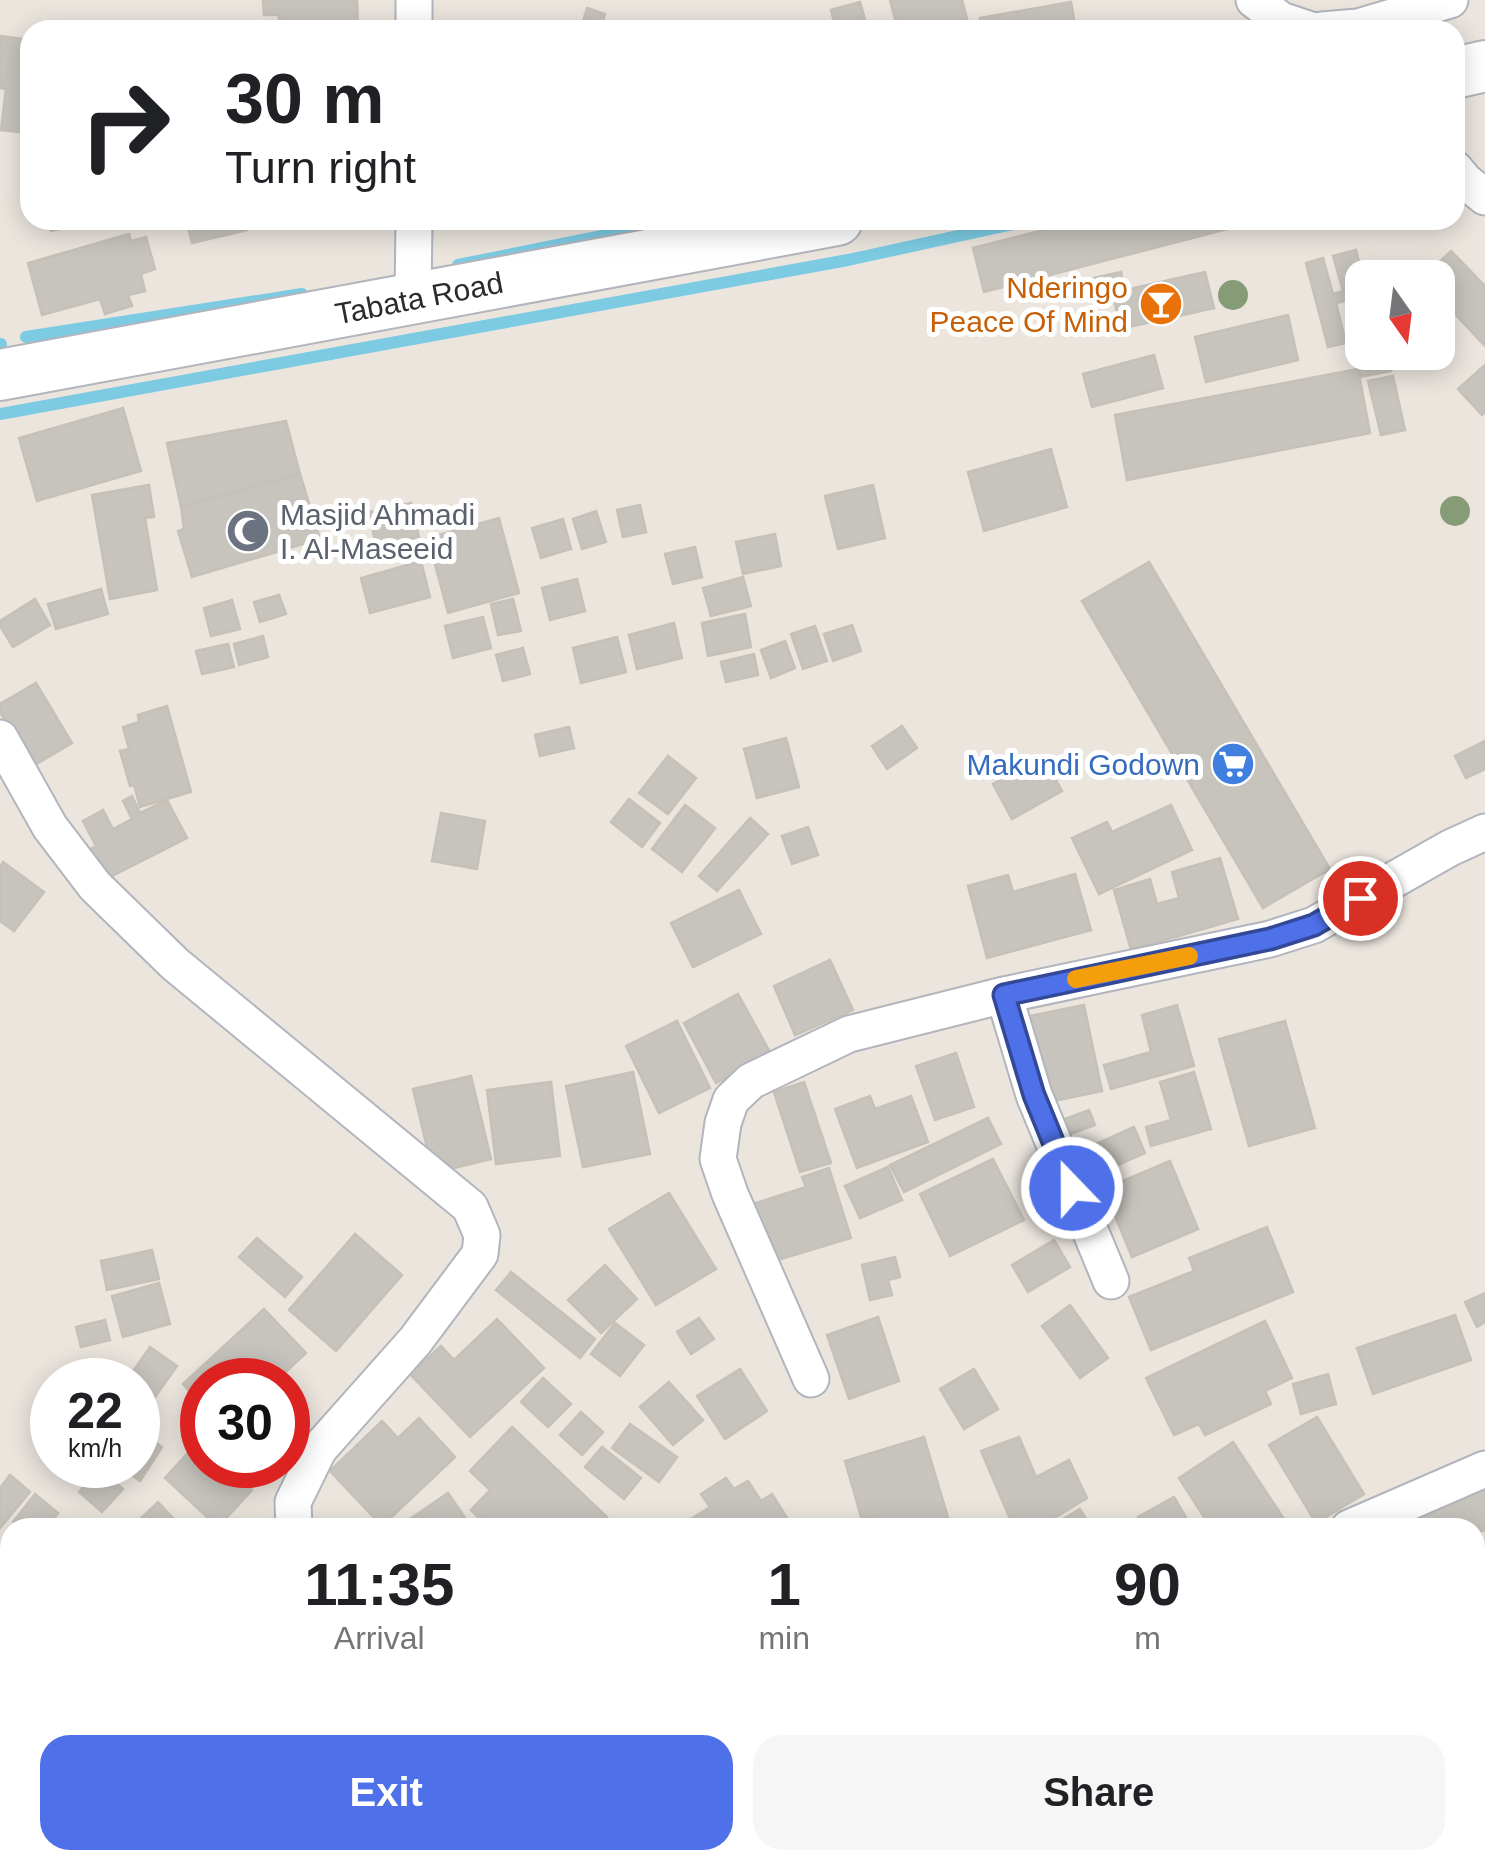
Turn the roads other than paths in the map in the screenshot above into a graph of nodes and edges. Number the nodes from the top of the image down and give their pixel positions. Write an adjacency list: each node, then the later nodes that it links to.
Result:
1 (1254, 0): 3 (street)
2 (1450, 0): 4 (street)
3 (1281, 20)
4 (1382, 20)
5 (1465, 181): 6 (street)
6 (1485, 197)
7 (414, 230): 9 (street)
8 (783, 230): 9 (main road, Tabata Road)
9 (413, 299): 10 (main road, Tabata Road)
10 (0, 375)
11 (0, 738): 17 (street)
12 (1485, 832): 13 (street)
13 (1004, 995): 14 (street); 15 (street)
14 (1110, 1281)
15 (811, 1379)
16 (1485, 1469): 18 (street)
17 (294, 1518)
18 (1371, 1518)

